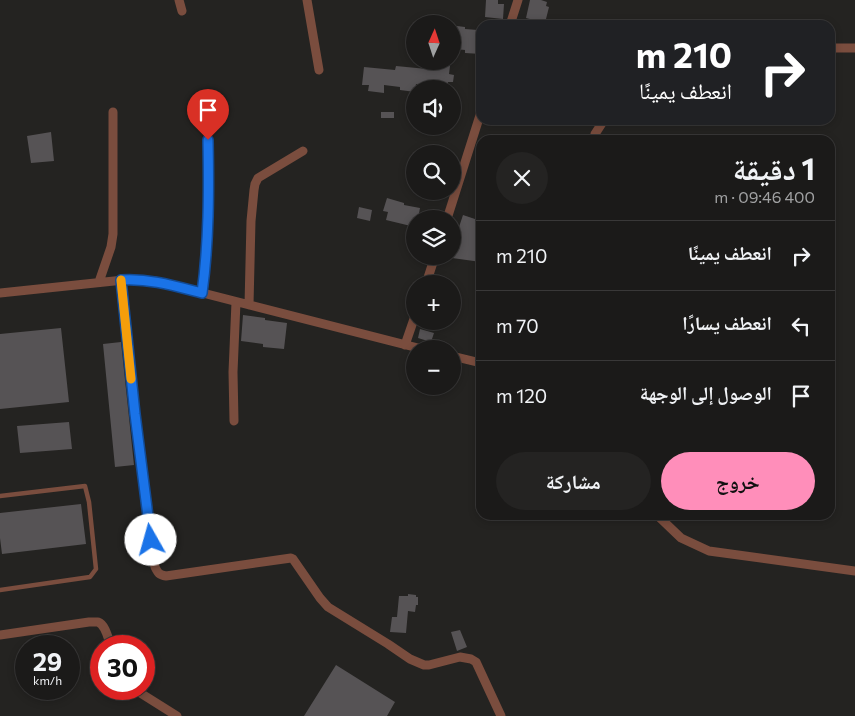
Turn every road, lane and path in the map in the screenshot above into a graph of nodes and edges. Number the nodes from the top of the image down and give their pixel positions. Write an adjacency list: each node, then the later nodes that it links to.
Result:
1 (179, 0): 4 (street)
2 (307, 0): 8 (street)
3 (518, 0): 5 (street)
4 (182, 10)
5 (512, 20)
6 (835, 48): 7 (street)
7 (855, 48)
8 (319, 70)
9 (113, 112): 15 (street)
10 (477, 125): 13 (street)
11 (208, 140): 16 (street)
12 (303, 151): 19 (street)
13 (450, 210)
14 (121, 280): 15 (street); 16 (street); 33 (street)
15 (99, 282): 17 (street)
16 (202, 293): 18 (street)
17 (0, 294)
18 (236, 302): 19 (street); 24 (street)
19 (249, 305): 21 (street)
20 (410, 330): 21 (street)
21 (405, 344)
22 (461, 358): 23 (street)
23 (476, 362)
24 (234, 421)
25 (0, 496): 28 (lane)
26 (662, 520): 27 (street)
27 (855, 571)
28 (0, 590)
29 (0, 635): 30 (street)
30 (108, 635)
31 (152, 700): 32 (street)
32 (177, 716)
33 (501, 716)

